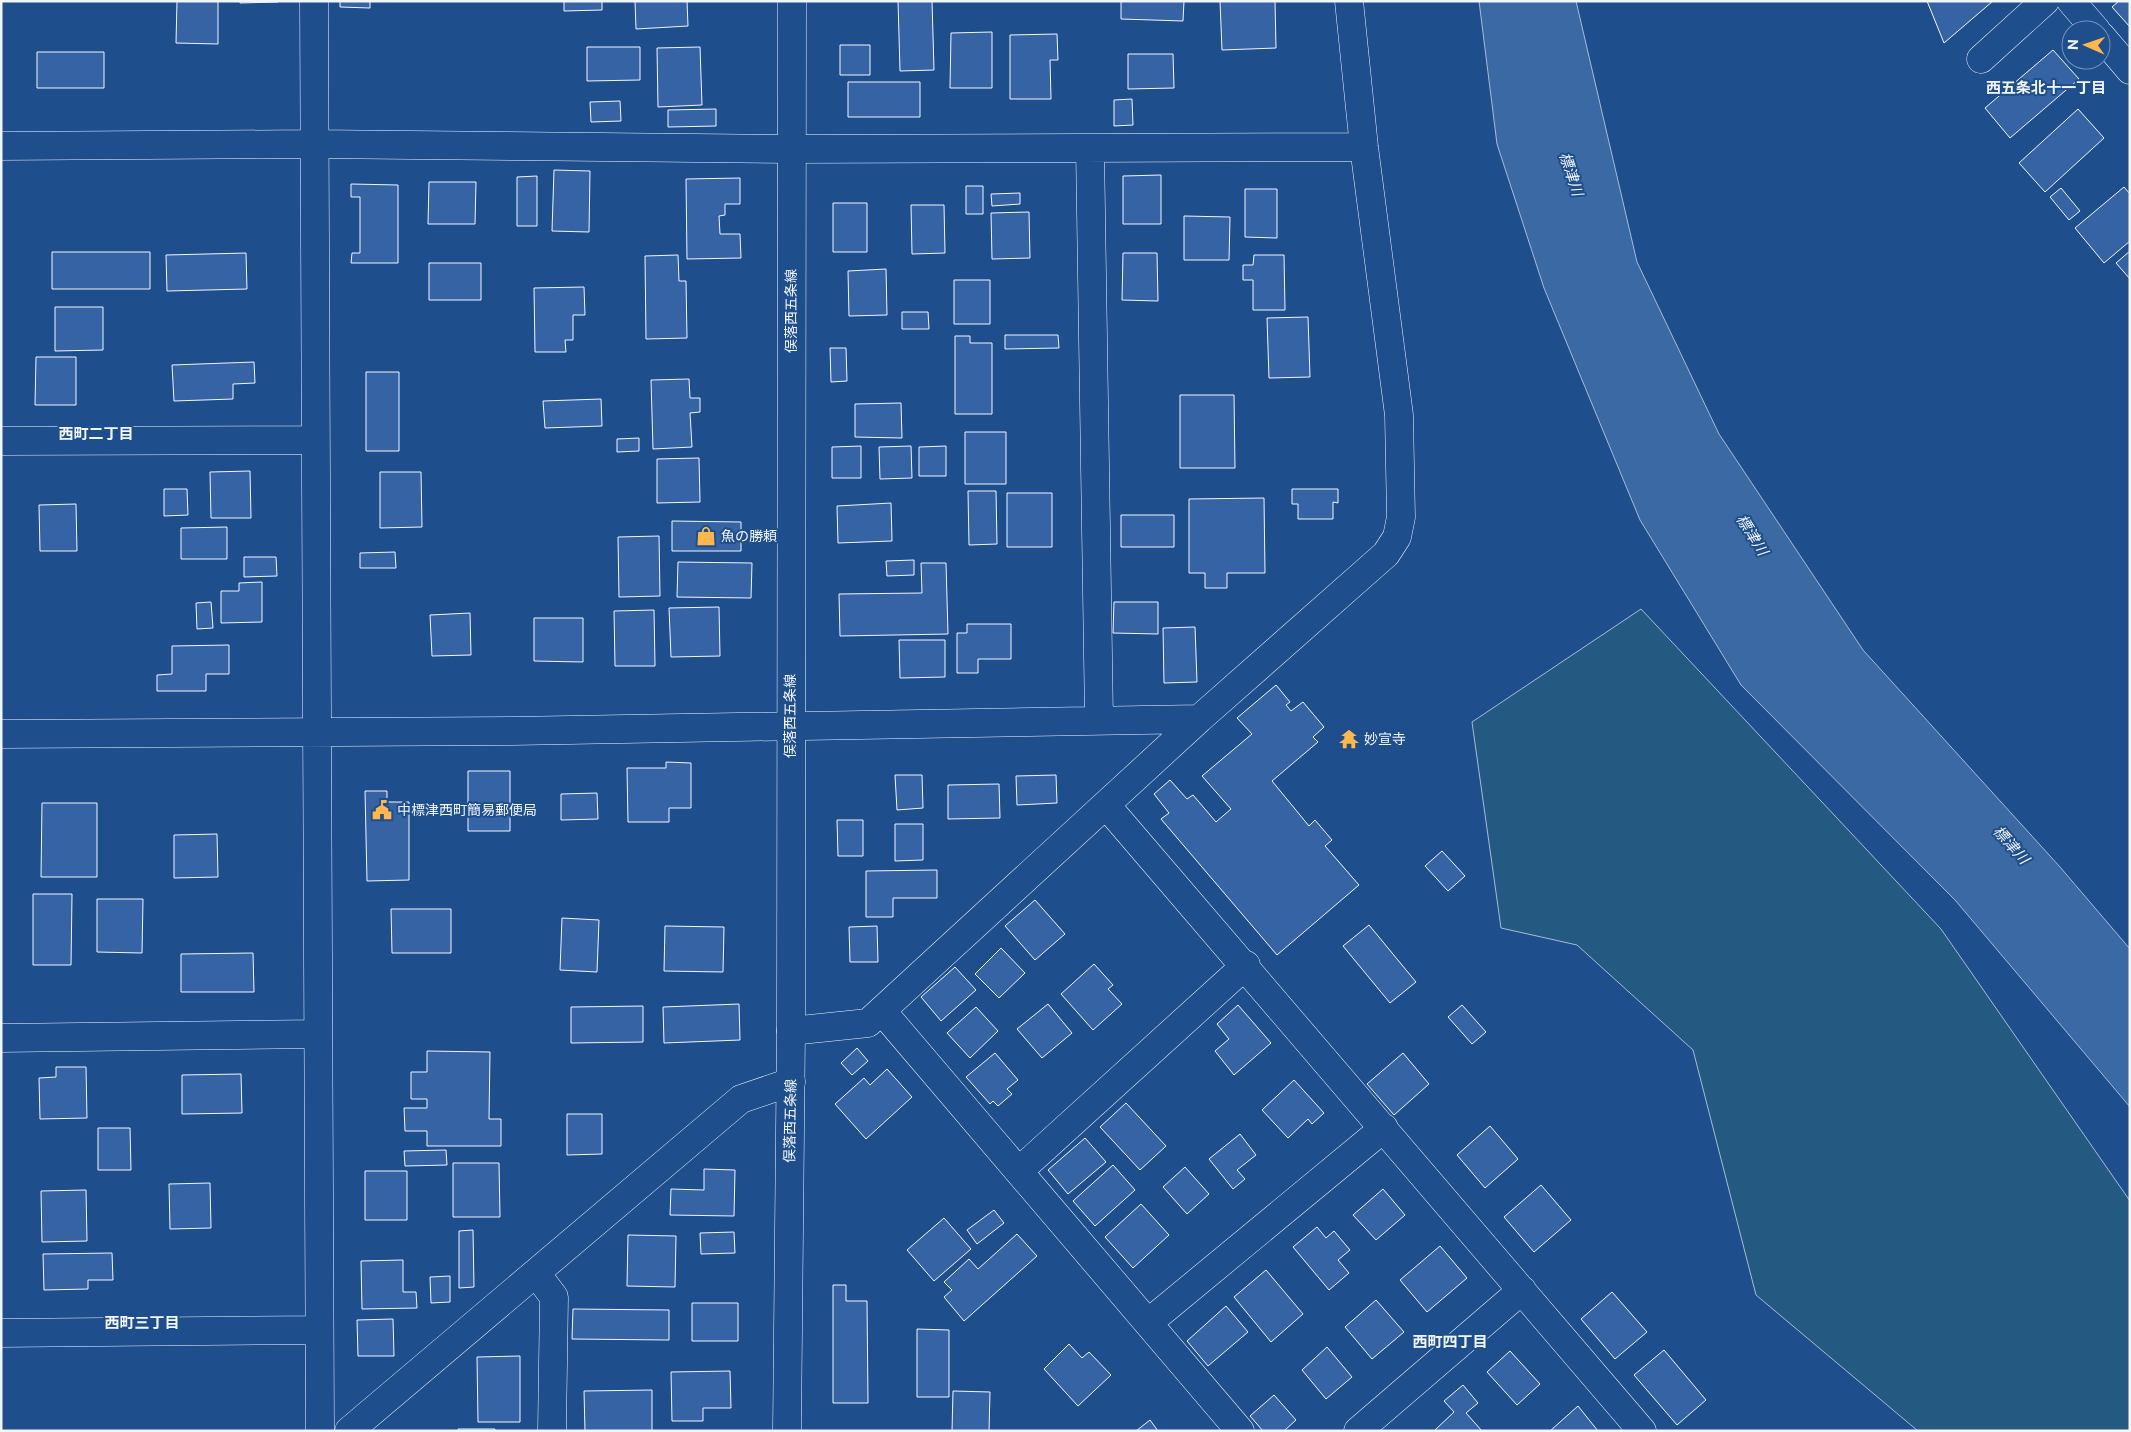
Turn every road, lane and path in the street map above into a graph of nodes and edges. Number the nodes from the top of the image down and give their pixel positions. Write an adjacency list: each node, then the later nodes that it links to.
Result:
1 (314, 1): 10 (street)
2 (792, 1): 14 (street, 俣落西五条線)
3 (1349, 1): 12 (street)
4 (2045, 1): 8 (street)
5 (2071, 1): 6 (street)
6 (2087, 20)
7 (2111, 48): 9 (street)
8 (1981, 59)
9 (2130, 70)
10 (313, 144): 11 (street); 14 (street); 15 (street)
11 (1, 146)
12 (1364, 147): 13 (street); 18 (street)
13 (1090, 148): 14 (street); 17 (street)
14 (791, 149): 19 (street, 俣落西五条線)
15 (314, 440): 16 (street); 20 (street)
16 (1, 441)
17 (1099, 719): 18 (street); 19 (street)
18 (1200, 719): 22 (street)
19 (790, 727): 20 (street); 25 (street, 俣落西五条線)
20 (316, 732): 21 (street); 26 (street)
21 (1, 734)
22 (1106, 805): 23 (street); 24 (street)
23 (1246, 965): 29 (street); 30 (street)
24 (882, 1010): 25 (street); 30 (street)
25 (791, 1031): 28 (street, 俣落西五条線)
26 (318, 1034): 27 (street); 34 (street)
27 (1, 1038)
28 (791, 1082): 31 (street); 39 (street, 俣落西五条線)
29 (1384, 1128): 32 (street); 33 (street)
30 (1019, 1171): 33 (street)
31 (536, 1273): 37 (street); 38 (street)
32 (1522, 1290): 41 (street); 42 (street)
33 (1148, 1323): 40 (street)
34 (319, 1330): 35 (street); 36 (street)
35 (1, 1333)
36 (320, 1431)
37 (349, 1431)
38 (552, 1431)
39 (788, 1431)
40 (1240, 1431)
41 (1358, 1431)
42 (1642, 1431)

